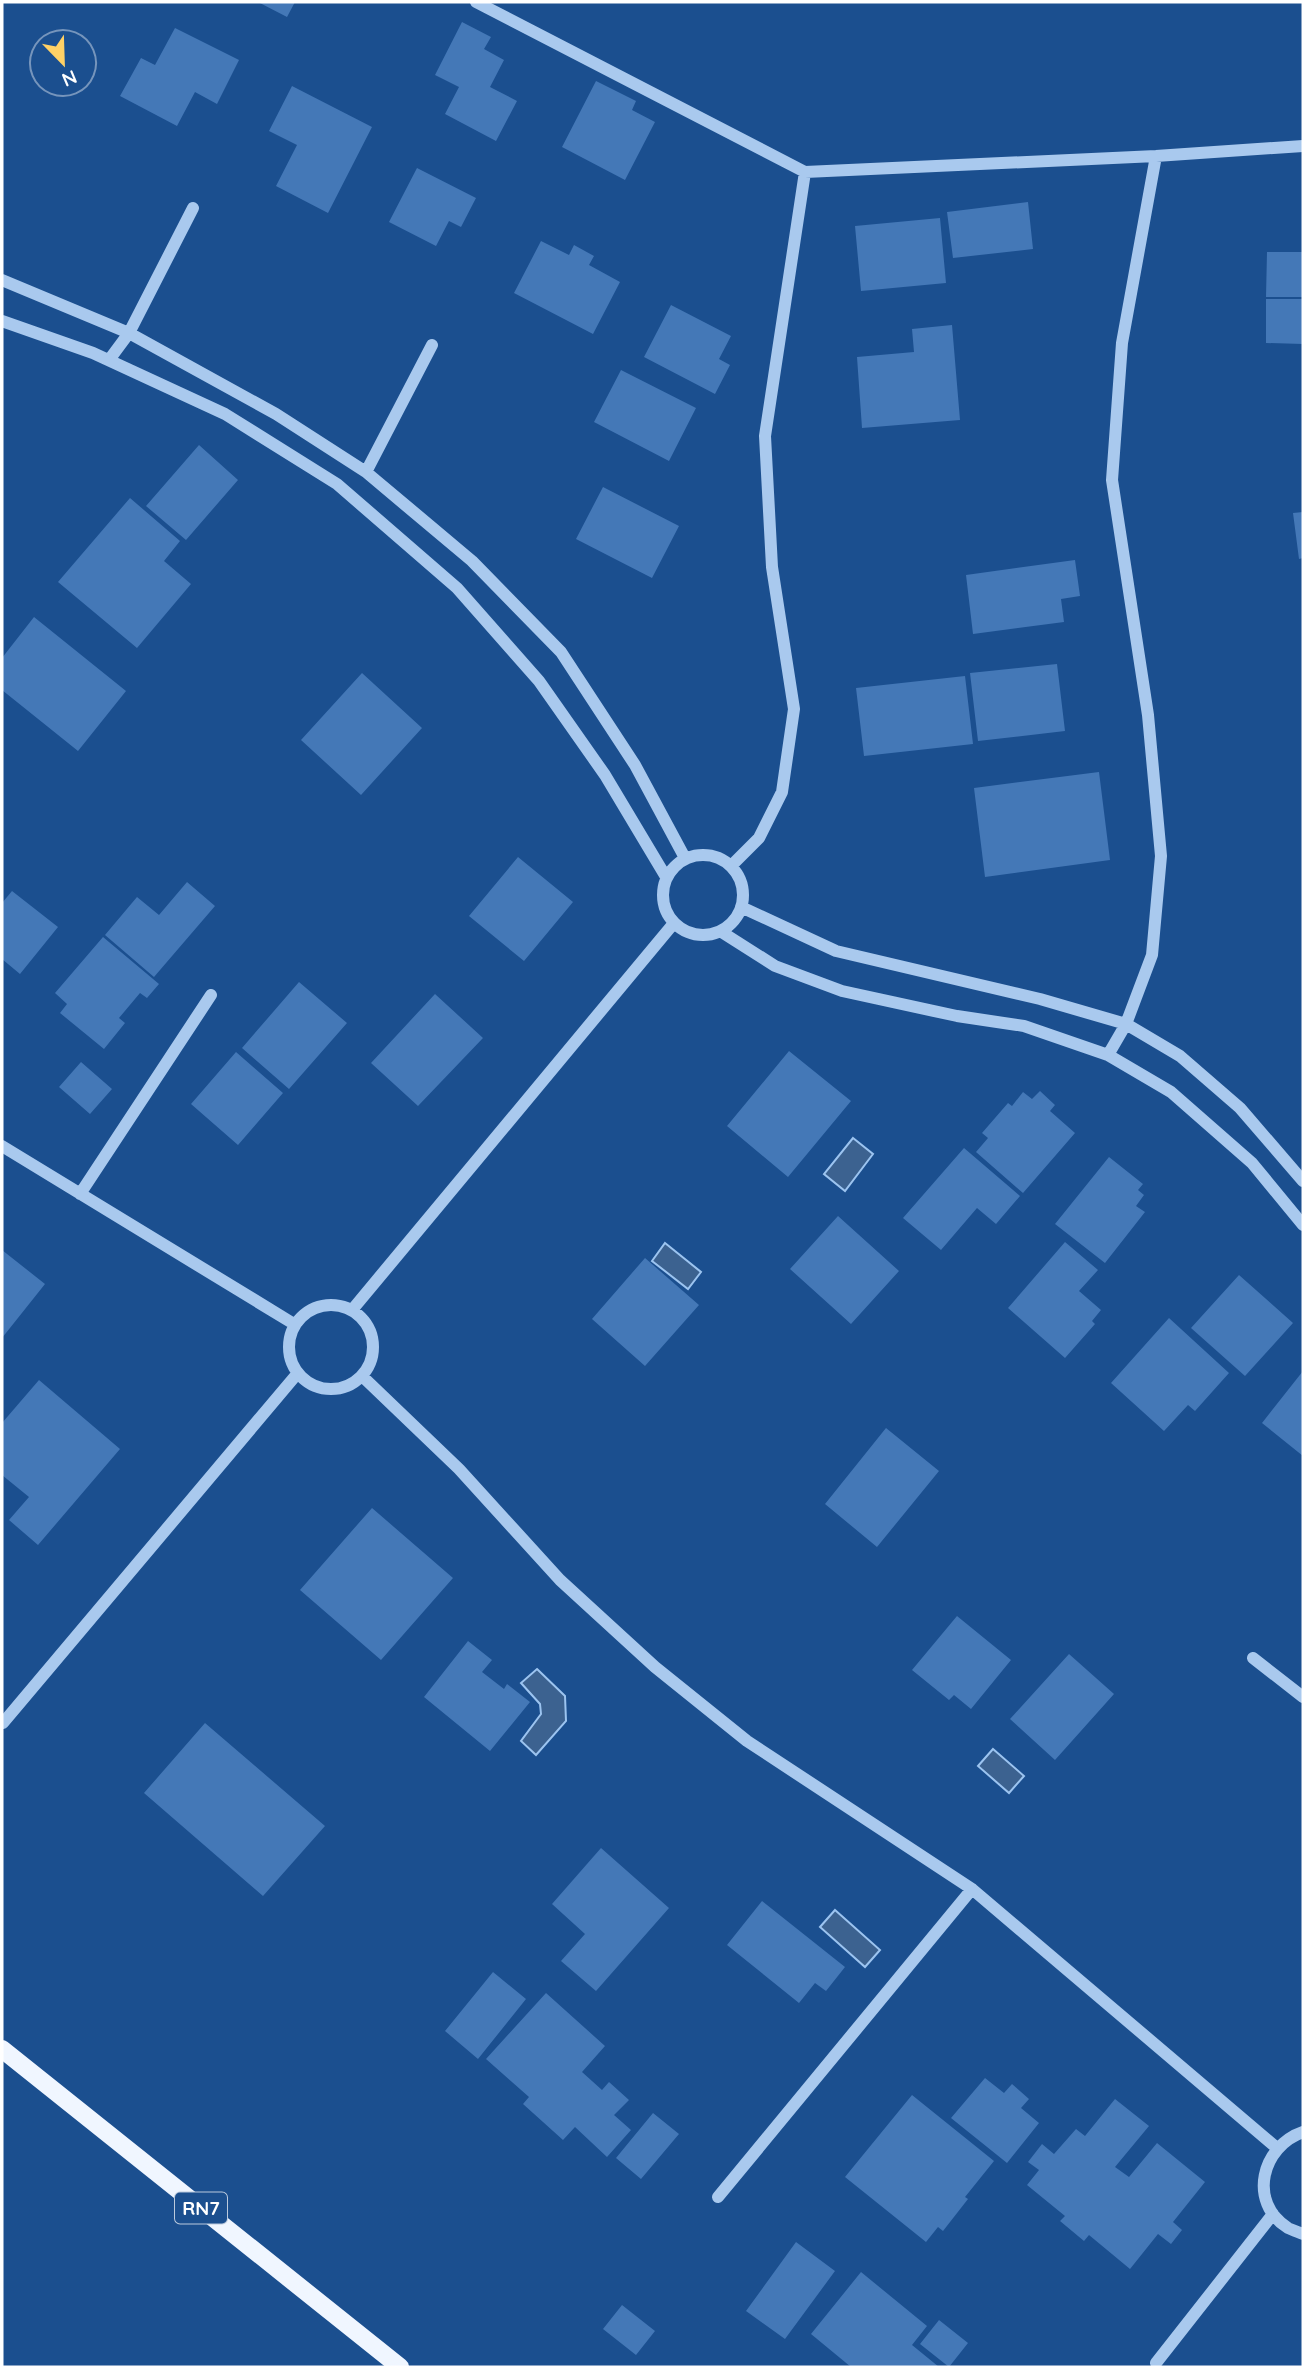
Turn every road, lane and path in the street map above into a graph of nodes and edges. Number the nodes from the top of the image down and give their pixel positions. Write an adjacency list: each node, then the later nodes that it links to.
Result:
1 (475, 2): 4 (street)
2 (1303, 146): 3 (street)
3 (1156, 156): 4 (street); 19 (street)
4 (805, 172): 13 (street)
5 (193, 208): 8 (street)
6 (2, 280): 8 (street)
7 (2, 321): 10 (street)
8 (129, 332): 10 (street); 11 (street)
9 (432, 345): 11 (street)
10 (109, 360): 14 (street)
11 (366, 472): 12 (street)
12 (685, 858): 13 (street); 14 (street)
13 (731, 866): 15 (street)
14 (666, 877): 16 (street)
15 (741, 907): 17 (street); 19 (street)
16 (674, 923): 17 (street); 25 (street)
17 (720, 931): 20 (street)
18 (211, 995): 23 (street)
19 (1126, 1024): 20 (street); 22 (street)
20 (1108, 1055): 24 (street)
21 (2, 1146): 23 (street)
22 (1303, 1181)
23 (80, 1194): 26 (street)
24 (1303, 1225)
25 (352, 1310): 26 (street); 28 (street)
26 (294, 1324): 27 (street)
27 (297, 1374): 28 (street); 31 (street)
28 (362, 1376): 32 (street)
29 (1253, 1658): 30 (street)
30 (1303, 1697)
31 (3, 1723)
32 (972, 1889): 35 (street); 36 (street)
33 (2, 2049): 40 (main road, RN7)
34 (1303, 2132): 35 (street)
35 (1277, 2148): 37 (street)
36 (718, 2197)
37 (1273, 2214): 38 (street); 39 (street)
38 (1303, 2234)
39 (1156, 2363)
40 (400, 2367)

